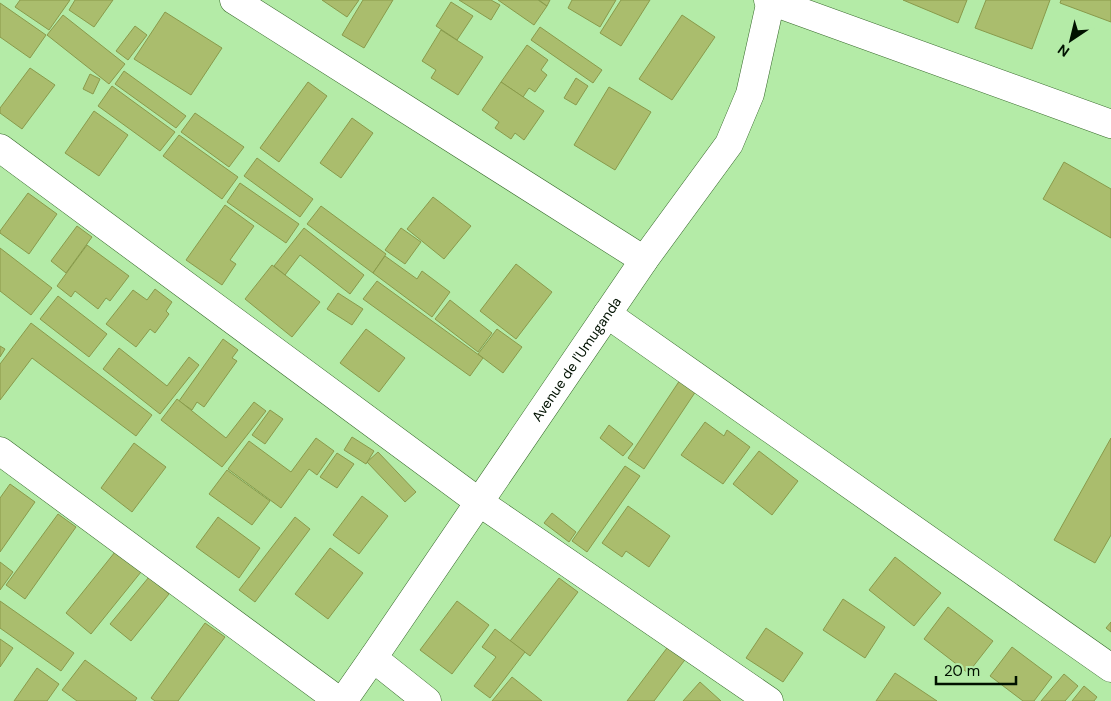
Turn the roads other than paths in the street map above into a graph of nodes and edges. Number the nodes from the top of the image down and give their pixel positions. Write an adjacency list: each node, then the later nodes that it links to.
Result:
1 (234, 0): 5 (street)
2 (770, 1): 3 (street); 5 (street, Avenue de l'Umuganda)
3 (1111, 124)
4 (0, 148): 8 (street)
5 (644, 260): 6 (street, Avenue de l'Umuganda)
6 (607, 314): 8 (street, Avenue de l'Umuganda); 10 (street)
7 (0, 451): 11 (street)
8 (479, 502): 9 (street, Avenue de l'Umuganda); 13 (street)
9 (374, 658): 11 (street, Avenue de l'Umuganda); 12 (street)
10 (1111, 668)
11 (341, 701)
12 (427, 701)
13 (769, 701)

